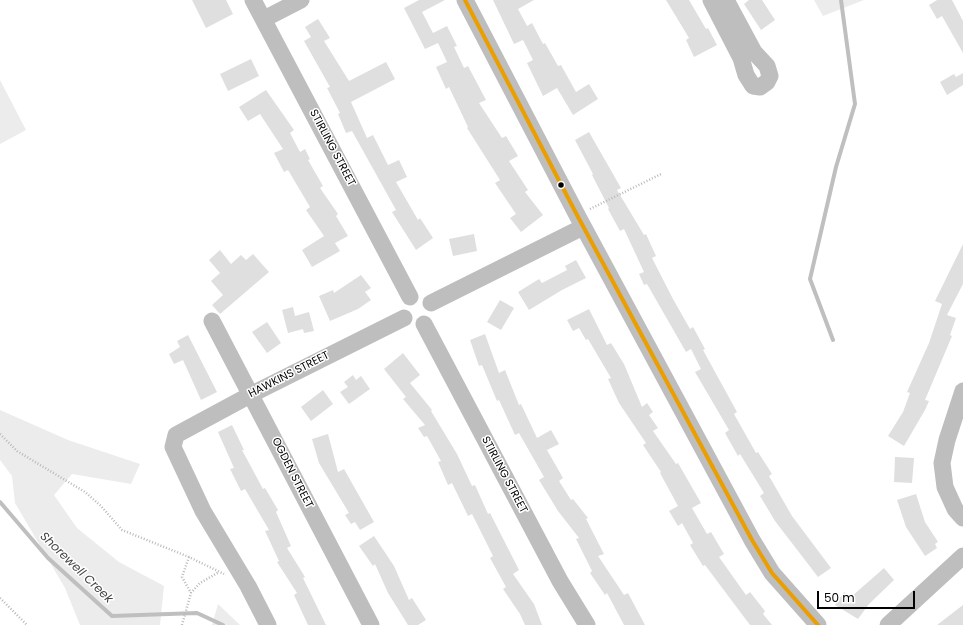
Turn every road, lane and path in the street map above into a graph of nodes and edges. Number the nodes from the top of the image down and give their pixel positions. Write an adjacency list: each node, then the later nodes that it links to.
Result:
1 (253, 0): 6 (street, STIRLING STREET)
2 (301, 0): 6 (street)
3 (465, 0): 8 (street)
4 (711, 0): 5 (street)
5 (726, 0)
6 (264, 19): 9 (street, STIRLING STREET)
7 (661, 174): 8 (path)
8 (580, 221): 10 (street); 29 (street)
9 (410, 297): 10 (street); 11 (street)
10 (431, 303): 13 (street)
11 (404, 318): 13 (street); 15 (street, HAWKINS STREET)
12 (212, 321): 15 (street, OGDEN STREET)
13 (424, 324): 28 (street, STIRLING STREET)
14 (963, 391): 17 (street)
15 (252, 394): 21 (street, HAWKINS STREET); 27 (street, OGDEN STREET)
16 (0, 434): 19 (path)
17 (963, 518)
18 (963, 556): 30 (street)
19 (189, 557): 20 (path); 22 (path)
20 (220, 572): 21 (path); 22 (path)
21 (248, 586): 26 (street)
22 (191, 594): 25 (path)
23 (0, 598): 24 (path)
24 (27, 625)
25 (182, 625)
26 (268, 625)
27 (371, 625)
28 (587, 625)
29 (818, 625)
30 (888, 625)

